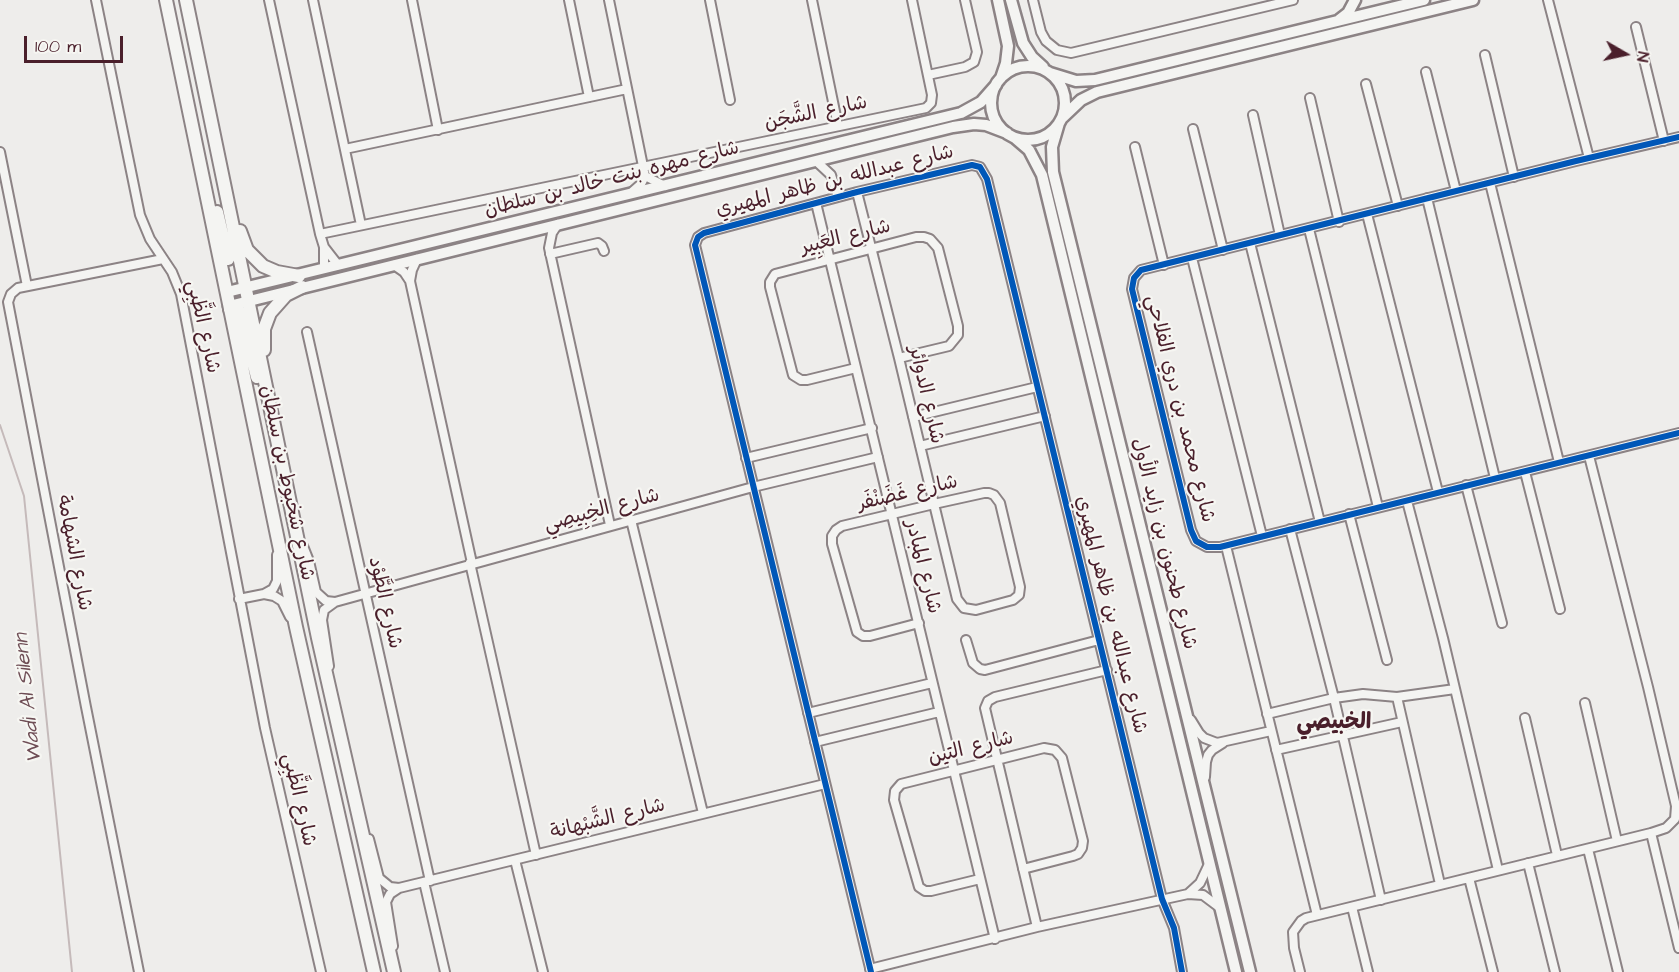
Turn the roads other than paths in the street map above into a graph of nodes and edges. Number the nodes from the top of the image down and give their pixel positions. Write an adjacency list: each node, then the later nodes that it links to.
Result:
1 (96, 0): 77 (street, شارع الظَّبِي)
2 (166, 0): 86 (main road, شارع شخبوط بن سلطان)
3 (186, 0): 41 (main road, شارع شخبوط بن سلطان)
4 (269, 0): 67 (street)
5 (313, 0): 43 (street)
6 (412, 0): 37 (street)
7 (569, 0): 30 (street)
8 (609, 0): 29 (street)
9 (710, 0): 32 (street)
10 (812, 0): 35 (street)
11 (912, 0): 26 (street, شارع الشَّجَن)
12 (965, 0): 26 (street)
13 (998, 0): 27 (street)
14 (1011, 0): 24 (street)
15 (1033, 0): 16 (street)
16 (1293, 0)
17 (1355, 0): 21 (street)
18 (1424, 0): 21 (street)
19 (1473, 0): 34 (street)
20 (1550, 2): 46 (street)
21 (1331, 23): 24 (street)
22 (1636, 27): 40 (street)
23 (1485, 55): 51 (street)
24 (1048, 71): 27 (street); 34 (street)
25 (1426, 72): 54 (street)
26 (928, 75): 35 (street, شارع الشَّجَن)
27 (998, 82): 38 (street); 53 (street, شارع مهره بنت خالد بن سلطان)
28 (1366, 84): 60 (street)
29 (627, 89): 30 (street); 48 (street)
30 (589, 97): 37 (street)
31 (1310, 98): 62 (street)
32 (730, 100)
33 (1253, 115): 68 (street)
34 (1060, 121): 38 (street); 141 (street, شارع طحنون بن زايد الأول)
35 (838, 126): 48 (street, شارع الشَّجَن)
36 (1193, 129): 72 (street)
37 (438, 130): 43 (street)
38 (1011, 135): 45 (street, شارع مهره بنت خالد بن سلطان); 164 (street, شارع طحنون بن زايد الأول)
39 (1679, 137): 40 (street, شارع محمد بن دري الفلاحي)
40 (1664, 141): 46 (street, شارع محمد بن دري الفلاحي)
41 (216, 143): 83 (main road); 86 (main road, شارع شخبوط بن سلطان)
42 (1135, 147): 81 (street, شارع محمد بن دري الفلاحي)
43 (345, 149): 64 (street)
44 (0, 152): 85 (street)
45 (837, 155): 47 (street, شارع مهره بنت خالد بن سلطان); 49 (street, شارع عبدالله بن ظاهر المهيري)
46 (1589, 158): 51 (street, شارع محمد بن دري الفلاحي)
47 (816, 161): 49 (street, شارع عبدالله بن ظاهر المهيري); 63 (street, شارع مهره بنت خالد بن سلطان)
48 (643, 167): 50 (street); 64 (street, شارع الشَّجَن)
49 (831, 175): 57 (street, شارع عبدالله بن ظاهر المهيري)
50 (645, 176): 53 (street); 56 (street)
51 (1514, 177): 52 (street, شارع محمد بن دري الفلاحي)
52 (1490, 183): 54 (street, شارع محمد بن دري الفلاحي); 102 (street)
53 (665, 186): 56 (street, شارع مهره بنت خالد بن سلطان)
54 (1456, 191): 58 (street, شارع محمد بن دري الفلاحي)
55 (857, 192): 57 (street, شارع عبدالله بن ظاهر المهيري); 71 (street, شارع الدوائر); 91 (street, شارع عبدالله بن ظاهر المهيري)
56 (628, 195): 79 (street, شارع مهره بنت خالد بن سلطان)
57 (838, 197): 59 (street, شارع عبدالله بن ظاهر المهيري)
58 (1427, 198): 60 (street, شارع محمد بن دري الفلاحي); 104 (street)
59 (816, 203): 75 (street, شارع المبادر); 101 (street, شارع عبدالله بن ظاهر المهيري)
60 (1398, 206): 61 (street, شارع محمد بن دري الفلاحي)
61 (1368, 214): 62 (street, شارع محمد بن دري الفلاحي); 107 (street)
62 (1339, 222): 65 (street, شارع محمد بن دري الفلاحي)
63 (558, 224): 66 (street, شارع مهره بنت خالد بن سلطان); 73 (street)
64 (361, 225): 67 (street, شارع الشَّجَن)
65 (1309, 229): 68 (street, شارع محمد بن دري الفلاحي); 110 (street)
66 (530, 232): 73 (street); 78 (street, شارع مهره بنت خالد بن سلطان)
67 (320, 234): 70 (street)
68 (1280, 235): 69 (street, شارع محمد بن دري الفلاحي)
69 (1250, 243): 72 (street, شارع محمد بن دري الفلاحي); 114 (street)
70 (324, 247): 79 (street); 82 (street)
71 (872, 248): 75 (street, شارع العَبِير); 89 (street, شارع الدوائر); 89 (street, شارع العَبِير)
72 (1223, 250): 76 (street, شارع محمد بن دري الفلاحي)
73 (550, 251): 74 (street); 115 (street)
74 (603, 251)
75 (830, 258): 90 (street, شارع المبادر); 90 (street, شارع العَبِير)
76 (1192, 258): 81 (street, شارع محمد بن دري الفلاحي); 118 (street)
77 (163, 259): 85 (street); 124 (street, شارع الظَّبِي)
78 (417, 259): 80 (street, شارع مهره بنت خالد بن سلطان); 84 (street)
79 (338, 265): 82 (street, شارع مهره بنت خالد بن سلطان)
80 (394, 265): 83 (street, شارع مهره بنت خالد بن سلطان); 84 (street)
81 (1164, 265): 119 (street, شارع محمد بن دري الفلاحي)
82 (324, 268): 83 (street, شارع مهره بنت خالد بن سلطان)
83 (300, 281): 86 (street, شارع مهره بنت خالد بن سلطان); 98 (main road)
84 (410, 281): 121 (street)
85 (27, 286): 184 (street, شارع الشهامة)
86 (239, 293): 87 (main road, شارع شخبوط بن سلطان); 87 (street, شارع مهره بنت خالد بن سلطان); 92 (main road, شارع شخبوط بن سلطان)
87 (230, 308): 92 (main road); 120 (main road, شارع شخبوط بن سلطان)
88 (307, 332): 123 (street, شارع الطَّوْد)
89 (899, 358): 94 (street, شارع الدوائر)
90 (856, 368): 95 (street, شارع المبادر)
91 (1037, 387): 93 (street, شارع عبدالله بن ظاهر المهيري); 94 (street)
92 (267, 390): 98 (main road, شارع شخبوط بن سلطان)
93 (1045, 416): 97 (street); 132 (street, شارع عبدالله بن ظاهر المهيري)
94 (913, 417): 97 (street, شارع الدوائر)
95 (872, 428): 100 (street, شارع المبادر); 101 (street)
96 (1679, 433): 99 (street, شارع محمد بن دري الفلاحي)
97 (920, 446): 109 (street, شارع الدوائر)
98 (279, 452): 117 (main road, شارع شخبوط بن سلطان)
99 (1589, 456): 102 (street, شارع محمد بن دري الفلاحي); 158 (street)
100 (878, 457): 106 (street, شارع الخِبِيصِي); 112 (street, شارع المبادر)
101 (746, 458): 106 (street, شارع عبدالله بن ظاهر المهيري)
102 (1559, 462): 103 (street, شارع محمد بن دري الفلاحي)
103 (1525, 472): 104 (street, شارع محمد بن دري الفلاحي); 127 (street)
104 (1495, 478): 105 (street, شارع محمد بن دري الفلاحي)
105 (1466, 485): 107 (street, شارع محمد بن دري الفلاحي); 129 (street)
106 (753, 487): 113 (street, شارع الخِبِيصِي); 143 (street, شارع عبدالله بن ظاهر المهيري)
107 (1438, 492): 108 (street, شارع محمد بن دري الفلاحي)
108 (1407, 501): 110 (street, شارع محمد بن دري الفلاحي); 137 (street)
109 (934, 504): 112 (street, شارع غَضَنْفَر); 126 (street, شارع الدوائر); 126 (street, شارع غَضَنْفَر)
110 (1378, 507): 111 (street, شارع محمد بن دري الفلاحي)
111 (1349, 514): 114 (street, شارع محمد بن دري الفلاحي); 133 (street)
112 (892, 515): 128 (street, شارع المبادر); 128 (street, شارع غَضَنْفَر)
113 (631, 520): 115 (street, شارع الخِبِيصِي); 156 (street)
114 (1320, 522): 116 (street, شارع محمد بن دري الفلاحي)
115 (610, 525): 121 (street, شارع الخِبِيصِي)
116 (1290, 529): 118 (street, شارع محمد بن دري الفلاحي); 139 (street)
117 (296, 533): 125 (street); 135 (main road, شارع شخبوط بن سلطان)
118 (1262, 536): 119 (street, شارع محمد بن دري الفلاحي)
119 (1226, 546): 144 (street)
120 (279, 547): 122 (street); 130 (main road, شارع شخبوط بن سلطان)
121 (471, 563): 123 (street, شارع الخِبِيصِي); 161 (street)
122 (264, 594): 124 (street); 130 (street)
123 (365, 594): 125 (street, شارع الخِبِيصِي); 170 (street, شارع الطَّوْد)
124 (239, 599): 185 (street, شارع الظَّبِي)
125 (335, 602): 135 (street)
126 (961, 606)
127 (1560, 609)
128 (919, 623): 136 (street, شارع المبادر)
129 (1502, 623)
130 (296, 627): 186 (main road, شارع شخبوط بن سلطان)
131 (966, 640): 132 (street)
132 (1099, 640): 134 (street, شارع عبدالله بن ظاهر المهيري)
133 (1387, 660)
134 (1107, 670): 152 (street); 174 (street, شارع عبدالله بن ظاهر المهيري)
135 (328, 682): 157 (main road, شارع شخبوط بن سلطان)
136 (932, 683): 142 (street, شارع المبادر); 143 (street)
137 (1455, 689): 138 (street); 167 (street)
138 (1397, 697): 139 (street); 146 (street)
139 (1334, 698): 144 (street); 148 (street)
140 (1585, 703): 159 (street)
141 (1184, 705): 150 (street); 155 (street, شارع طحنون بن زايد الأول)
142 (939, 712): 149 (street); 153 (street, شارع المبادر)
143 (808, 713): 149 (street, شارع عبدالله بن ظاهر المهيري)
144 (1268, 714): 147 (street)
145 (1525, 718): 162 (street)
146 (1402, 722): 148 (street); 171 (street)
147 (1271, 731): 150 (street); 151 (street)
148 (1343, 735): 151 (street); 175 (street)
149 (815, 742): 154 (street, شارع عبدالله بن ظاهر المهيري)
150 (1223, 742): 155 (street)
151 (1276, 750): 178 (street)
152 (997, 759): 153 (street, شارع التين); 166 (street); 166 (street, شارع التين)
153 (954, 770): 169 (street, شارع المبادر); 169 (street, شارع التين)
154 (825, 784): 156 (street, شارع الشَّبْهانة); 183 (street, شارع عبدالله بن ظاهر المهيري)
155 (1206, 793): 191 (street, شارع طحنون بن زايد الأول)
156 (704, 813): 161 (street, شارع الشَّبْهانة)
157 (357, 817): 172 (street); 182 (main road, شارع شخبوط بن سلطان)
158 (1651, 833): 159 (street); 181 (street)
159 (1617, 841): 160 (street)
160 (1588, 849): 162 (street); 196 (street)
161 (536, 855): 163 (street, شارع الشَّبْهانة)
162 (1557, 855): 165 (street)
163 (515, 860): 170 (street, شارع الشَّبْهانة); 188 (street)
164 (1209, 862): 173 (street); 177 (street, شارع طحنون بن زايد الأول)
165 (1528, 863): 167 (street); 195 (street)
166 (1023, 868): 179 (street)
167 (1498, 870): 168 (street)
168 (1469, 878): 171 (street); 194 (street)
169 (980, 879): 180 (street, شارع المبادر)
170 (426, 881): 172 (street, شارع الشَّبْهانة); 187 (street, شارع الطَّوْد)
171 (1440, 885): 175 (street)
172 (399, 888): 182 (street)
173 (1188, 894): 174 (street); 177 (street)
174 (1162, 899): 179 (street); 189 (street, شارع عبدالله بن ظاهر المهيري)
175 (1381, 900): 176 (street)
176 (1352, 907): 178 (street); 193 (street)
177 (1221, 909): 190 (street, شارع طحنون بن زايد الأول)
178 (1317, 915): 192 (street)
179 (1037, 927): 180 (street)
180 (995, 939): 183 (street)
181 (1679, 948)
182 (393, 970)
183 (871, 970)
184 (139, 972)
185 (321, 972)
186 (374, 972)
187 (445, 972)
188 (543, 972)
189 (1182, 972)
190 (1236, 972)
191 (1250, 972)
192 (1300, 972)
193 (1368, 972)
194 (1493, 972)
195 (1555, 972)
196 (1618, 972)

